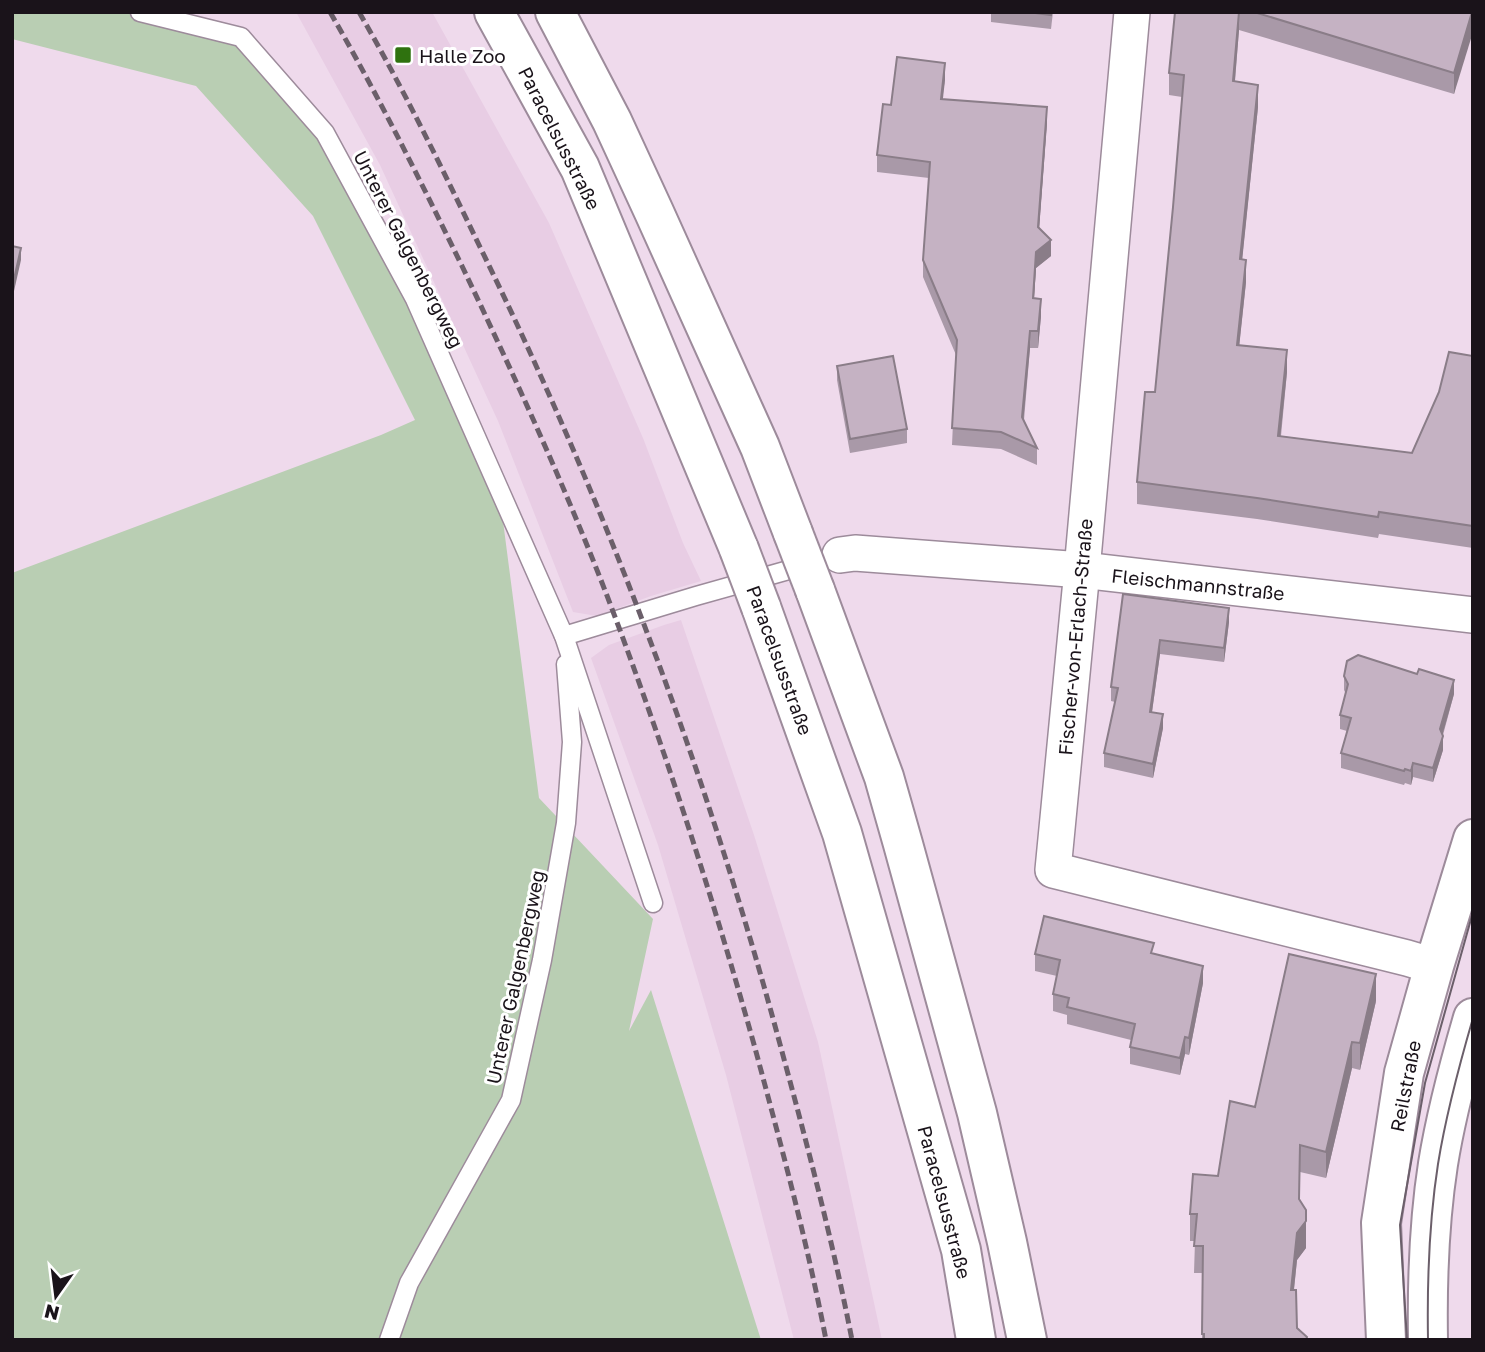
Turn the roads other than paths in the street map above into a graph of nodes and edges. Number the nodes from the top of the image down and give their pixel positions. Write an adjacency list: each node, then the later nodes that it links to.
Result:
1 (140, 12): 8 (lane, Unterer Galgenbergweg)
2 (494, 12): 15 (main road, Paracelsusstraße, bridge)
3 (555, 12): 16 (main road, bridge)
4 (1132, 12): 6 (street, Fischer-von-Erlach-Straße)
5 (840, 555): 6 (street, Fleischmannstraße); 8 (lane)
6 (1082, 570): 7 (street, Fleischmannstraße); 11 (street, Fischer-von-Erlach-Straße)
7 (1473, 615)
8 (564, 636): 10 (lane, Unterer Galgenbergweg); 14 (lane, Unterer Galgenbergweg)
9 (1473, 839): 11 (main road, Reilstraße)
10 (653, 903)
11 (1434, 967): 17 (main road, Reilstraße)
12 (1473, 1018): 13 (main road)
13 (1463, 1090): 18 (main road)
14 (389, 1340)
15 (976, 1340)
16 (1027, 1340)
17 (1387, 1340)
18 (1428, 1340)

